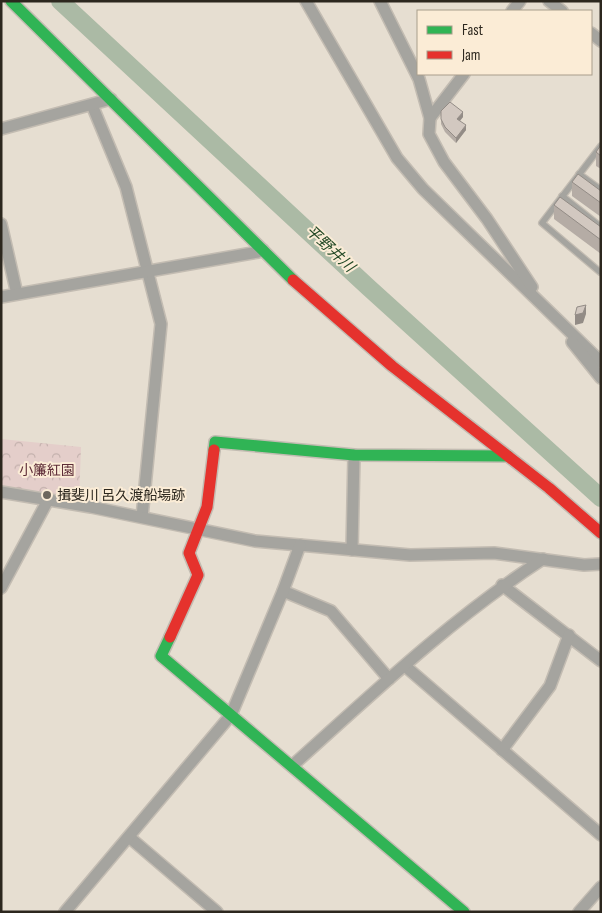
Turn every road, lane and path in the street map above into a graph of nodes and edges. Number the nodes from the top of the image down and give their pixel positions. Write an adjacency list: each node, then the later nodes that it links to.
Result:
1 (11, 1): 7 (street)
2 (306, 1): 22 (street)
3 (380, 1): 9 (street)
4 (549, 1): 5 (street)
5 (561, 10)
6 (463, 75): 9 (street)
7 (111, 99): 8 (street); 17 (street)
8 (92, 105): 10 (street); 18 (street)
9 (430, 118): 22 (street)
10 (1, 129)
11 (601, 146): 12 (lane)
12 (579, 174): 13 (lane); 14 (lane)
13 (601, 190)
14 (562, 196): 16 (lane); 19 (lane)
15 (1, 224): 20 (street)
16 (601, 227)
17 (263, 250): 18 (street); 27 (street)
18 (147, 272): 20 (street); 30 (street)
19 (600, 272)
20 (17, 294): 21 (street)
21 (1, 296)
22 (554, 315): 23 (street); 25 (street)
23 (596, 354): 24 (street)
24 (601, 362)
25 (601, 378)
26 (354, 455): 27 (street); 31 (street); 34 (street)
27 (508, 456): 32 (street)
28 (1, 492): 29 (street)
29 (48, 500): 30 (street); 38 (street)
30 (142, 518): 31 (street)
31 (199, 528): 33 (street); 44 (street)
32 (601, 533)
33 (300, 546): 34 (street); 39 (street)
34 (352, 550): 35 (street)
35 (543, 559): 36 (street); 37 (street)
36 (601, 564)
37 (502, 585): 40 (street); 42 (street)
38 (1, 588)
39 (283, 591): 43 (street); 44 (street)
40 (569, 635): 41 (street); 45 (street)
41 (601, 661)
42 (405, 666): 43 (street); 45 (street)
43 (389, 679): 46 (street)
44 (231, 715): 46 (street); 48 (street)
45 (502, 750): 47 (street)
46 (292, 766): 52 (street)
47 (601, 835)
48 (129, 837): 50 (street); 51 (street)
49 (601, 887): 53 (street)
50 (65, 912)
51 (217, 912)
52 (464, 912)
53 (580, 912)

